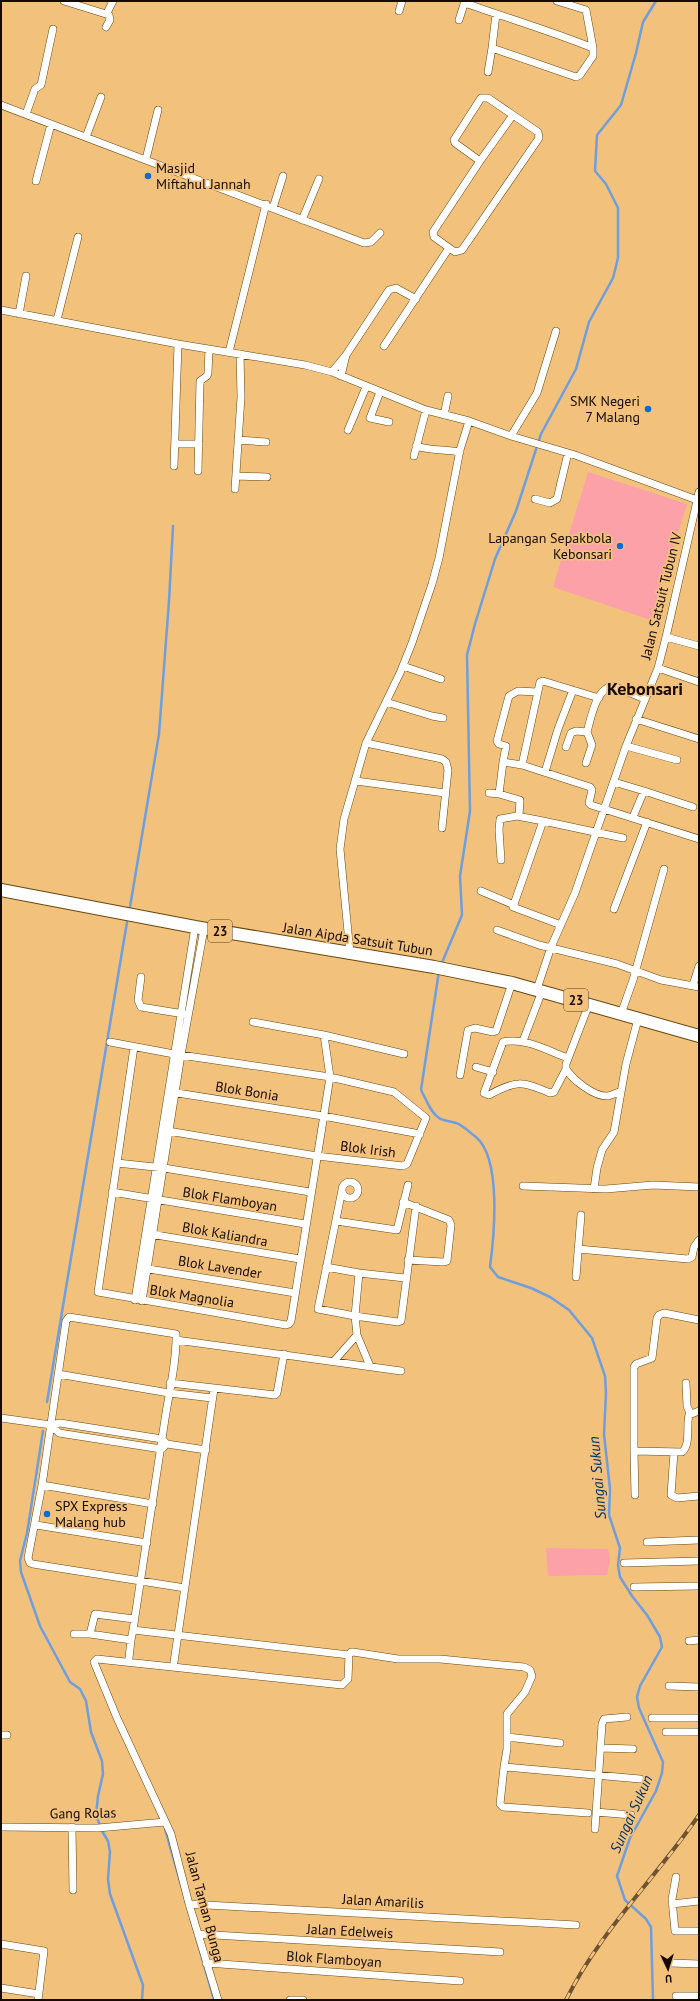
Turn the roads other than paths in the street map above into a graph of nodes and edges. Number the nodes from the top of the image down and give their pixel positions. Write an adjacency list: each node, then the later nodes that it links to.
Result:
1 (67, 1): 7 (street)
2 (113, 1): 7 (street)
3 (402, 1): 6 (street)
4 (557, 1): 13 (street)
5 (465, 2): 8 (street); 9 (street)
6 (400, 11)
7 (107, 13): 10 (street)
8 (496, 14): 12 (street); 13 (street)
9 (459, 20)
10 (106, 27)
11 (52, 29): 18 (street)
12 (492, 48): 13 (street); 14 (street)
13 (593, 48)
14 (488, 72)
15 (101, 97): 21 (street)
16 (1, 105): 18 (street)
17 (158, 110): 22 (street)
18 (26, 114): 20 (street)
19 (513, 115): 23 (street); 23 (street); 32 (street)
20 (51, 124): 21 (street); 26 (street)
21 (86, 137): 22 (street)
22 (146, 160): 27 (street)
23 (480, 161): 32 (street)
24 (283, 176): 28 (street)
25 (319, 179): 29 (street)
26 (36, 181)
27 (266, 204): 28 (street); 42 (street)
28 (273, 208): 29 (street)
29 (302, 220): 30 (street)
30 (380, 233)
31 (78, 238): 37 (street)
32 (449, 248): 34 (street)
33 (26, 276): 36 (street)
34 (416, 299): 40 (street); 44 (street)
35 (1, 310): 36 (street)
36 (20, 314): 37 (street)
37 (57, 320): 39 (street)
38 (556, 331): 55 (street)
39 (178, 344): 41 (street); 58 (street)
40 (384, 346)
41 (209, 348): 42 (street); 59 (street)
42 (229, 352): 43 (street)
43 (240, 354): 45 (street); 56 (street)
44 (346, 355): 45 (street); 46 (street)
45 (332, 372): 46 (street)
46 (341, 376): 47 (street)
47 (366, 387): 48 (street); 54 (street)
48 (380, 392): 50 (street); 53 (street)
49 (448, 396): 51 (street)
50 (426, 410): 51 (street); 60 (street)
51 (444, 414): 52 (street)
52 (469, 421): 55 (street); 61 (street)
53 (389, 422)
54 (348, 430)
55 (511, 436): 62 (street)
56 (238, 440): 57 (street); 66 (street)
57 (266, 442)
58 (175, 444): 59 (street); 64 (street)
59 (199, 444): 65 (street)
60 (416, 446): 61 (street); 63 (street)
61 (460, 452): 74 (street)
62 (568, 453): 70 (street); 71 (street)
63 (414, 456)
64 (174, 466)
65 (198, 471)
66 (236, 476): 67 (street); 68 (street)
67 (267, 477)
68 (235, 489)
69 (699, 492): 71 (street, Jalan Satsuit Tubun IV)
70 (535, 499)
71 (697, 500): 72 (street, Jalan Satsuit Tubun IV)
72 (666, 637): 73 (street); 75 (street, Jalan Satsuit Tubun IV)
73 (699, 646)
74 (403, 666): 76 (street); 82 (street)
75 (658, 668): 77 (street); 81 (street, Jalan Satsuit Tubun IV)
76 (441, 679)
77 (699, 682)
78 (573, 690): 79 (street); 80 (street); 94 (street)
79 (537, 692): 91 (street); 93 (street)
80 (599, 698): 81 (street); 85 (street)
81 (645, 699): 84 (street, Jalan Satsuit Tubun IV)
82 (386, 702): 83 (street); 87 (street)
83 (443, 718)
84 (636, 719): 86 (street); 88 (street, Jalan Satsuit Tubun IV)
85 (587, 732): 89 (street); 92 (street)
86 (699, 739)
87 (366, 744): 95 (street); 98 (street)
88 (626, 746): 90 (street); 96 (street, Jalan Satsuit Tubun IV)
89 (566, 747)
90 (677, 760)
91 (503, 762): 93 (street); 100 (street)
92 (586, 763)
93 (522, 765): 94 (street)
94 (545, 772): 102 (street)
95 (356, 780): 98 (street); 121 (street)
96 (614, 782): 97 (street); 102 (street, Jalan Satsuit Tubun IV)
97 (644, 791): 101 (street); 104 (street)
98 (445, 793): 107 (street)
99 (489, 793): 100 (street)
100 (498, 794): 103 (street)
101 (693, 807)
102 (604, 808): 104 (street); 108 (street, Jalan Satsuit Tubun IV)
103 (519, 816): 105 (street); 111 (street)
104 (633, 817): 106 (street)
105 (542, 821): 108 (street); 115 (street)
106 (647, 822): 110 (street); 116 (street)
107 (442, 828)
108 (595, 833): 109 (street); 117 (street, Jalan Satsuit Tubun IV)
109 (623, 838)
110 (699, 839)
111 (501, 860)
112 (664, 869): 123 (street)
113 (3, 891): 118 (highway, Jalan Aipda Satsuit Tubun / 23)
114 (481, 891): 115 (street)
115 (514, 905): 117 (street)
116 (614, 909)
117 (561, 925): 120 (street, Jalan Satsuit Tubun IV)
118 (200, 928): 121 (highway, Jalan Aipda Satsuit Tubun / 23); 129 (street)
119 (497, 930): 120 (street)
120 (551, 947): 123 (street); 127 (street, Jalan Satsuit Tubun IV)
121 (350, 953): 125 (highway, Jalan Aipda Satsuit Tubun / 23)
122 (699, 966): 126 (street)
123 (635, 971): 126 (street); 130 (street)
124 (141, 977): 129 (street)
125 (512, 983): 127 (highway, Jalan Aipda Satsuit Tubun / 23); 144 (street)
126 (696, 986)
127 (539, 990): 128 (highway, Jalan Aipda Satsuit Tubun / 23); 136 (street, Jalan Satsuit Tubun IV)
128 (589, 1004): 130 (highway, Jalan Aipda Satsuit Tubun / 23); 140 (street)
129 (184, 1014): 138 (street)
130 (621, 1014): 131 (highway, Jalan Aipda Satsuit Tubun / 23)
131 (638, 1020): 134 (highway, Jalan Aipda Satsuit Tubun / 23); 147 (street)
132 (253, 1022): 133 (street)
133 (324, 1035): 139 (street); 145 (street)
134 (699, 1036)
135 (110, 1042): 137 (street)
136 (523, 1042): 140 (street); 143 (street)
137 (134, 1047): 138 (street); 153 (street)
138 (177, 1054): 145 (street); 146 (street)
139 (404, 1054)
140 (568, 1058): 142 (street)
141 (476, 1068): 143 (street)
142 (566, 1069): 143 (street); 147 (street)
143 (493, 1072)
144 (460, 1075)
145 (330, 1077): 148 (street); 151 (street)
146 (172, 1092): 148 (street, Blok Bonia); 149 (street); 150 (street)
147 (620, 1092): 158 (street)
148 (323, 1116): 151 (street, Blok Bonia); 152 (street)
149 (162, 1130): 150 (street); 154 (street)
150 (169, 1132): 152 (street); 154 (street)
151 (420, 1134): 152 (street, Blok Irish)
152 (317, 1156): 161 (street)
153 (116, 1162): 154 (street); 160 (street)
154 (160, 1168): 161 (street); 163 (street)
155 (408, 1185): 164 (street)
156 (523, 1186): 158 (street)
157 (699, 1187): 158 (street)
158 (594, 1189)
159 (342, 1190): 162 (street); 162 (street); 166 (street)
160 (112, 1192): 163 (street, Blok Flamboyan); 183 (street, Blok Magnolia)
161 (310, 1192): 169 (street)
162 (351, 1198): 166 (street)
163 (155, 1200): 169 (street, Blok Flamboyan); 172 (street)
164 (403, 1202): 165 (street); 170 (street)
165 (416, 1206): 171 (street); 176 (street)
166 (338, 1208): 168 (street)
167 (581, 1215): 174 (street)
168 (336, 1221): 170 (street); 177 (street)
169 (305, 1224): 175 (street)
170 (397, 1230): 171 (street)
171 (412, 1232): 176 (street)
172 (150, 1234): 175 (street, Blok Kaliandra); 178 (street)
173 (699, 1240): 174 (street)
174 (578, 1249): 181 (street)
175 (300, 1259): 182 (street)
176 (408, 1260): 180 (street)
177 (326, 1267): 179 (street); 184 (street)
178 (144, 1268): 182 (street, Blok Lavender); 183 (street)
179 (359, 1273): 180 (street); 184 (street)
180 (405, 1278): 184 (street)
181 (576, 1278)
182 (295, 1293): 183 (street, Blok Magnolia)
183 (138, 1301)
184 (355, 1316): 186 (street)
185 (699, 1320): 207 (street)
186 (357, 1335): 189 (street); 190 (street)
187 (176, 1340): 188 (street); 192 (street); 193 (street)
188 (284, 1354): 189 (street); 195 (street)
189 (334, 1361): 190 (street)
190 (370, 1366): 191 (street)
191 (401, 1371)
192 (58, 1374): 196 (street); 201 (street)
193 (170, 1383): 195 (street); 196 (street)
194 (686, 1383): 199 (street)
195 (214, 1389): 197 (street)
196 (168, 1393): 197 (street); 204 (street)
197 (212, 1398): 206 (street)
198 (699, 1411): 199 (street)
199 (690, 1413): 208 (street)
200 (1, 1418): 201 (street)
201 (51, 1425): 202 (street); 203 (street); 209 (street)
202 (103, 1430): 203 (street); 204 (street)
203 (102, 1439): 205 (street)
204 (165, 1442): 205 (street); 206 (street)
205 (161, 1449): 212 (street)
206 (206, 1450): 222 (street)
207 (634, 1451): 208 (street); 210 (street)
208 (674, 1452): 211 (street)
209 (42, 1485): 212 (street); 213 (street)
210 (635, 1495)
211 (699, 1496)
212 (153, 1504): 216 (street)
213 (36, 1525): 216 (street); 219 (street)
214 (699, 1540): 215 (street)
215 (647, 1542)
216 (146, 1544): 219 (street)
217 (699, 1560): 218 (street)
218 (624, 1563)
219 (140, 1582): 222 (street); 223 (street)
220 (699, 1586): 221 (street)
221 (634, 1587)
222 (185, 1588): 227 (street)
223 (134, 1619): 224 (street); 226 (street)
224 (133, 1630): 227 (street); 228 (street)
225 (74, 1634): 226 (street)
226 (90, 1634): 228 (street)
227 (178, 1635): 231 (street); 233 (street)
228 (131, 1640): 232 (street)
229 (699, 1640): 230 (street)
230 (690, 1641)
231 (349, 1655): 241 (street); 251 (street, Jalan Taman Bunga)
232 (129, 1658)
233 (174, 1662)
234 (669, 1686): 235 (street)
235 (699, 1687)
236 (627, 1717): 243 (street)
237 (652, 1718): 238 (street)
238 (699, 1718)
239 (666, 1732): 240 (street)
240 (699, 1732)
241 (507, 1737): 242 (street); 245 (street)
242 (560, 1743)
243 (601, 1748): 244 (street); 246 (street)
244 (633, 1749)
245 (504, 1767): 246 (street); 248 (street)
246 (598, 1775): 247 (street); 249 (street)
247 (640, 1779)
248 (588, 1812)
249 (596, 1812): 250 (street); 254 (street)
250 (631, 1815)
251 (166, 1822): 253 (street, Gang Rolas); 258 (street, Jalan Taman Bunga)
252 (1, 1827): 253 (street, Gang Rolas)
253 (72, 1827): 256 (street)
254 (595, 1829)
255 (676, 1877): 259 (street)
256 (73, 1890)
257 (699, 1901): 259 (street)
258 (188, 1904): 260 (street, Jalan Amarilis); 262 (street, Jalan Taman Bunga)
259 (672, 1904): 261 (street)
260 (576, 1925)
261 (699, 1931)
262 (198, 1934): 264 (street, Jalan Edelweis); 265 (street, Jalan Taman Bunga)
263 (1, 1944): 272 (street)
264 (500, 1952)
265 (206, 1963): 268 (street, Blok Flamboyan); 273 (street, Jalan Taman Bunga)
266 (671, 1963): 267 (street)
267 (699, 1964)
268 (460, 1981)
269 (1, 1988): 272 (street)
270 (676, 1996): 271 (street)
271 (699, 1996)
272 (39, 1997)
273 (218, 2000)
274 (290, 2000): 275 (street)
275 (303, 2000)

